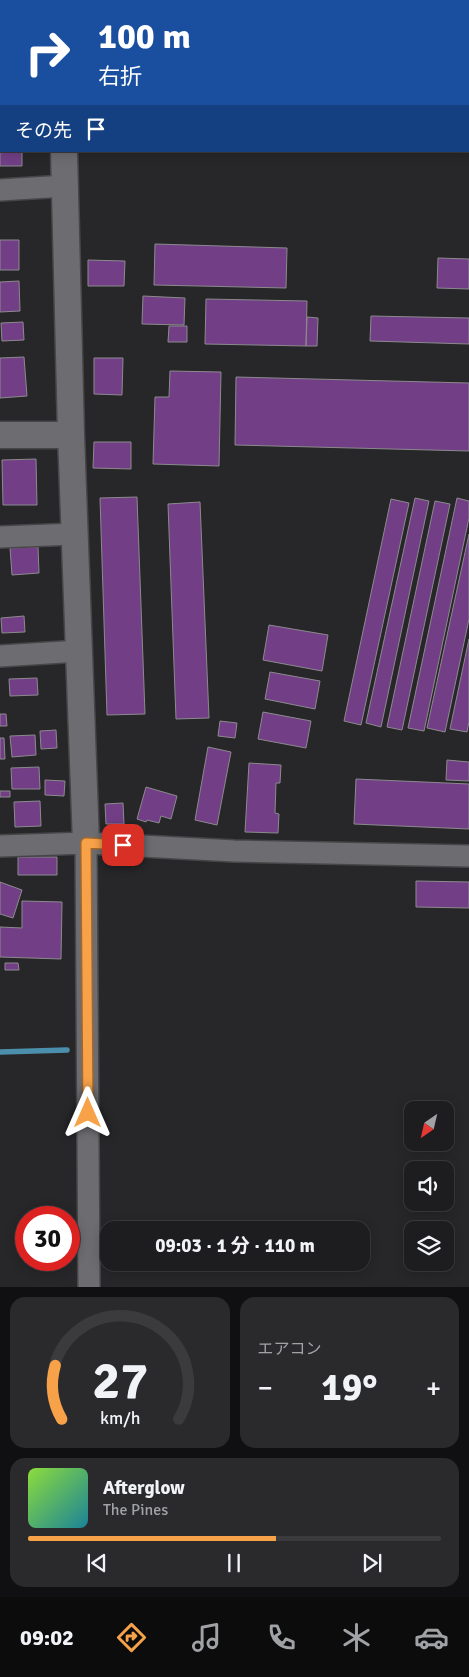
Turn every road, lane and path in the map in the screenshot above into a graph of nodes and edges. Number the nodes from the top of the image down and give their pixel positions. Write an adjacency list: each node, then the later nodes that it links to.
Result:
1 (64, 152): 2 (street)
2 (65, 186): 3 (street); 4 (street)
3 (0, 190)
4 (71, 434): 5 (street); 6 (street)
5 (0, 435)
6 (75, 534): 7 (street); 8 (street)
7 (0, 537)
8 (79, 651): 9 (street); 10 (street)
9 (0, 656)
10 (86, 843): 11 (street); 12 (street); 13 (street)
11 (0, 846)
12 (469, 856)
13 (89, 1287)

